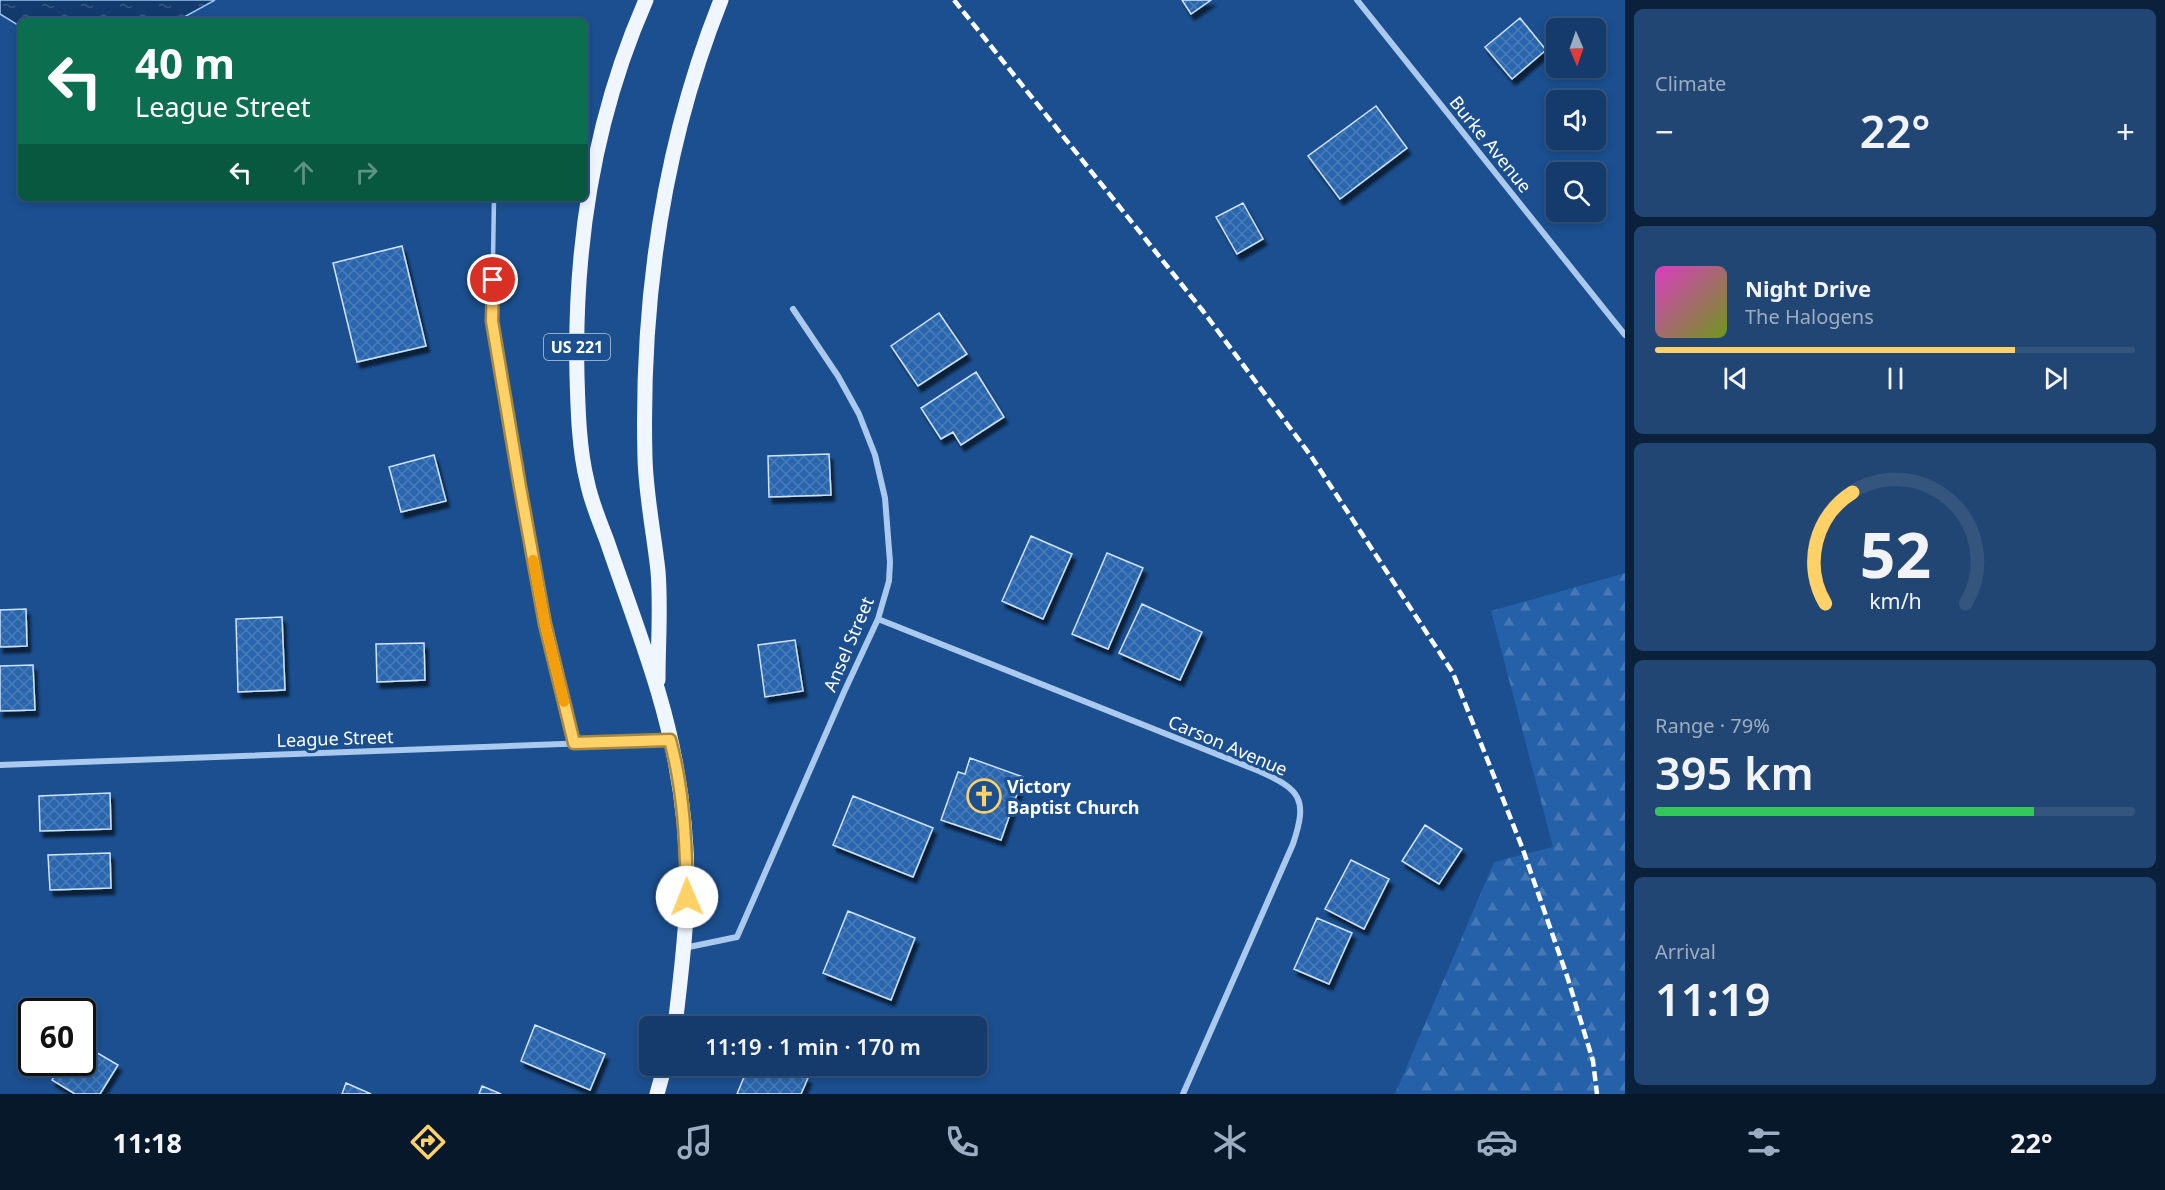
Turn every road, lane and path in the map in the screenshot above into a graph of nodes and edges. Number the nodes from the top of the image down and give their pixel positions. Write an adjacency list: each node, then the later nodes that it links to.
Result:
1 (646, 0): 5 (main road, US 221)
2 (721, 0): 10 (main road, US 221)
3 (1357, 0): 8 (street, Burke Avenue)
4 (494, 201): 12 (lane)
5 (588, 201)
6 (588, 201): 10 (main road, US 221)
7 (793, 309): 9 (street, Ansel Street)
8 (1625, 335)
9 (878, 619): 14 (street, Ansel Street); 18 (street, Carson Avenue)
10 (658, 692): 11 (main road, US 221)
11 (670, 740): 12 (street, League Street); 14 (main road, US 221)
12 (574, 743): 13 (street, League Street)
13 (0, 765)
14 (683, 948): 15 (main road, US 221)
15 (676, 1016)
16 (662, 1076): 17 (main road)
17 (657, 1094)
18 (1183, 1094)

